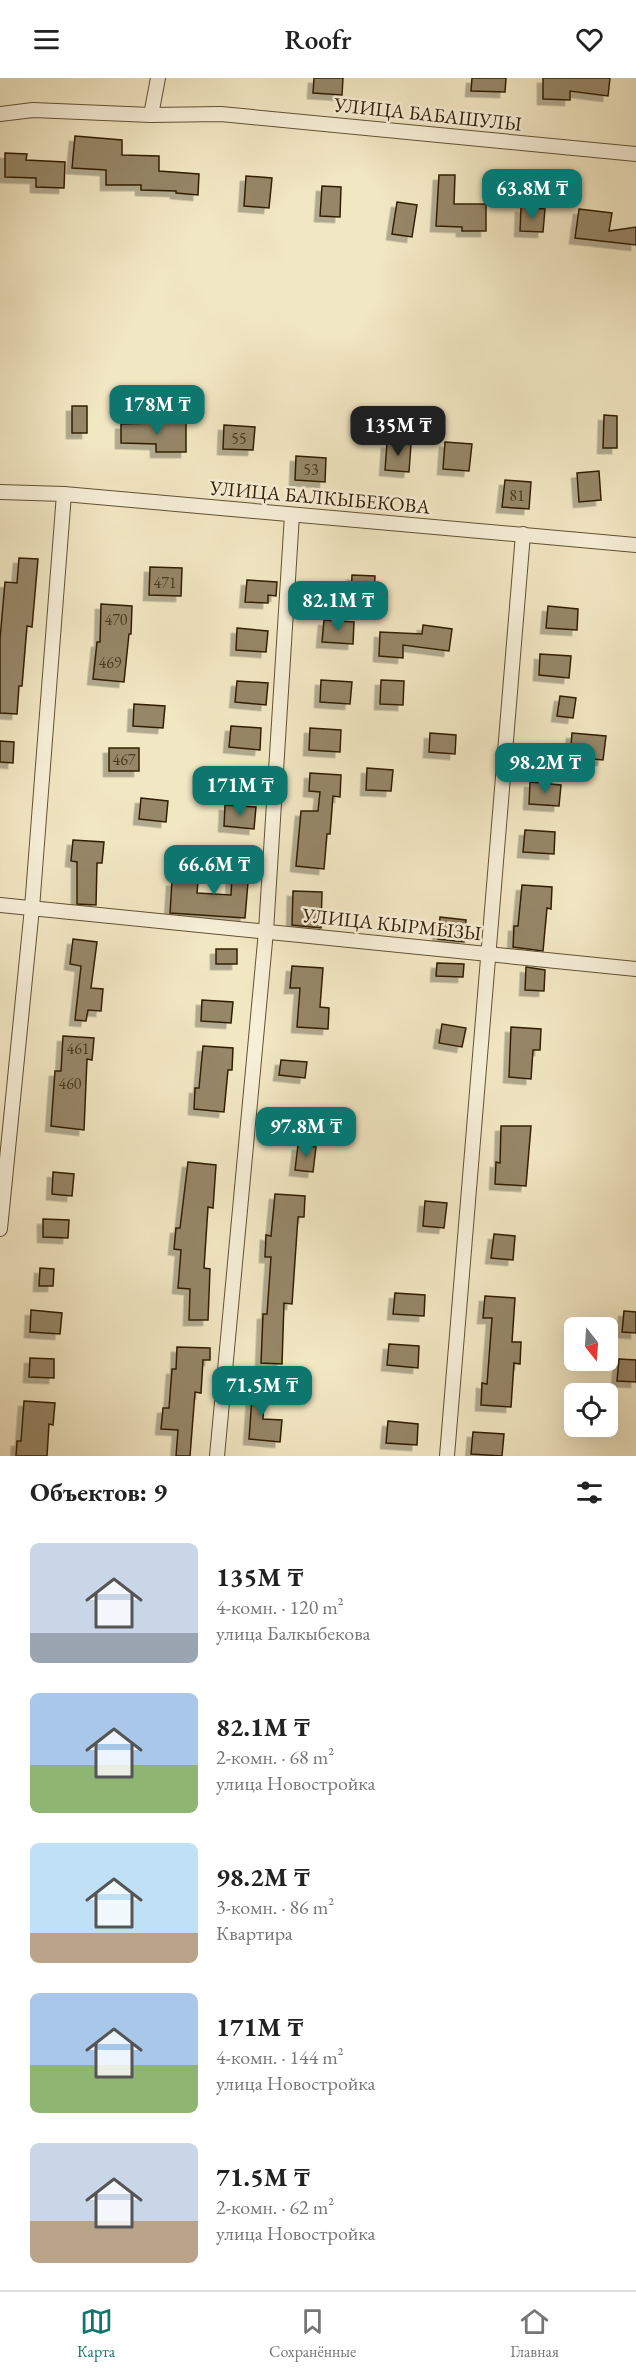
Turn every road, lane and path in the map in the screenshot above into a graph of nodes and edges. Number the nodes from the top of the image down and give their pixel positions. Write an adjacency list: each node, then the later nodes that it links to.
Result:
1 (158, 78): 3 (street)
2 (0, 114): 3 (street, УЛИЦА БАБАШУЛЫ)
3 (151, 115): 4 (street, УЛИЦА БАБАШУЛЫ)
4 (636, 154)
5 (0, 492): 6 (street, УЛИЦА БАЛКЫБЕКОВА)
6 (64, 494): 7 (street, УЛИЦА БАЛКЫБЕКОВА); 11 (street)
7 (292, 514): 8 (street, УЛИЦА БАЛКЫБЕКОВА); 12 (street)
8 (523, 534): 9 (street, УЛИЦА БАЛКЫБЕКОВА); 13 (street)
9 (636, 544)
10 (0, 905): 11 (street, УЛИЦА КЫРМЫЗЫ)
11 (32, 908): 12 (street, УЛИЦА КЫРМЫЗЫ); 15 (street)
12 (266, 930): 13 (street, УЛИЦА КЫРМЫЗЫ); 16 (street)
13 (490, 954): 14 (street, УЛИЦА КЫРМЫЗЫ); 17 (street)
14 (636, 969)
15 (0, 1229)
16 (217, 1456)
17 (447, 1456)

